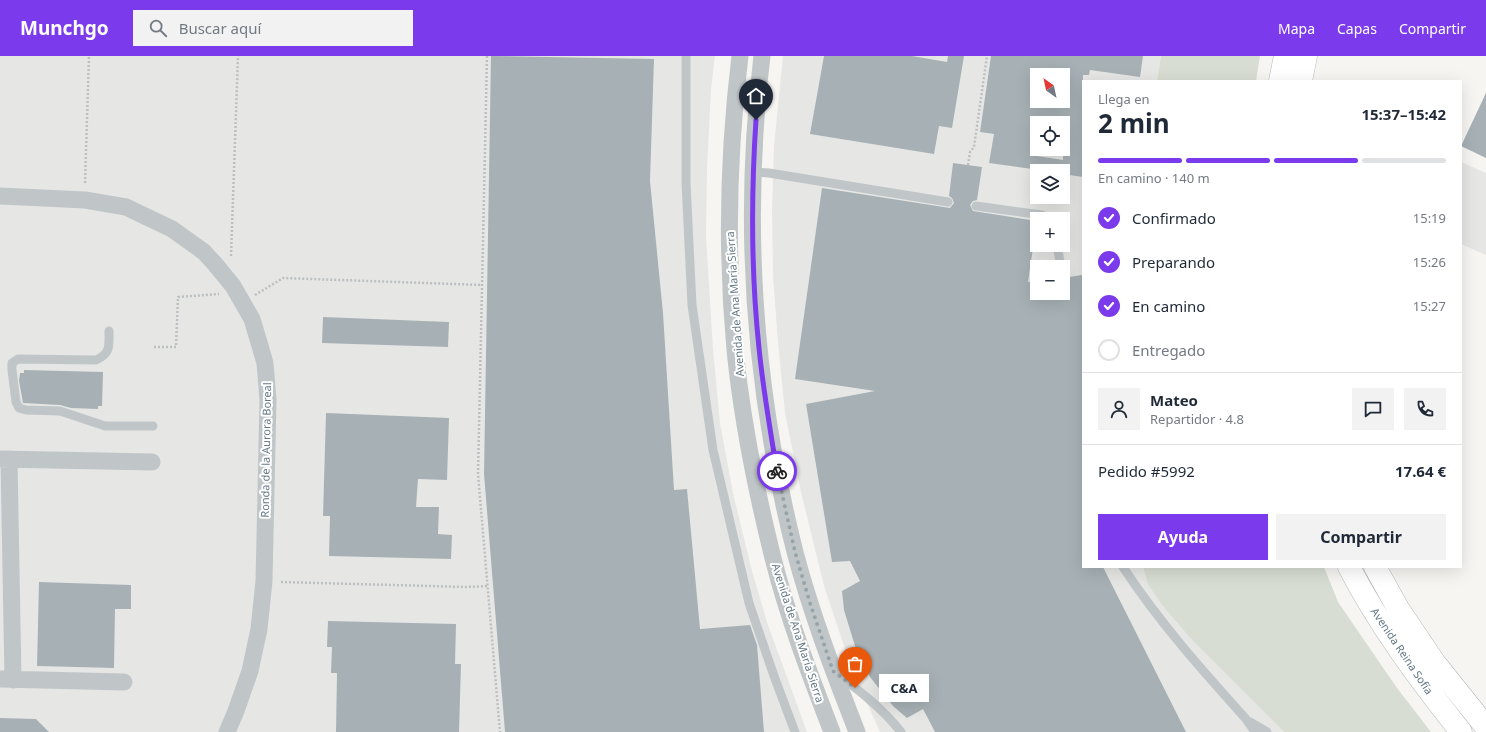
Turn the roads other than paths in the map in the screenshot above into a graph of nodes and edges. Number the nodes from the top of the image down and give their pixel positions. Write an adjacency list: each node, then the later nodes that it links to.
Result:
1 (686, 56): 26 (lane)
2 (740, 56): 27 (street, Avenida de Ana María Sierra)
3 (762, 56): 8 (street, Avenida de Ana María Sierra)
4 (1285, 56): 6 (main road)
5 (1306, 56): 7 (main road)
6 (1280, 80)
7 (1301, 80)
8 (753, 172): 10 (lane); 20 (street, Avenida de Ana María Sierra)
9 (0, 196): 25 (street, Ronda de la Aurora Boreal)
10 (948, 202)
11 (976, 206): 12 (lane)
12 (1030, 213)
13 (109, 331): 14 (lane)
14 (153, 426)
15 (5, 459): 16 (street); 21 (street)
16 (152, 462)
17 (1124, 568): 23 (lane)
18 (1350, 568): 32 (main road, Avenida Reina Sofía)
19 (1375, 568): 24 (main road, Avenida Reina Sofía)
20 (833, 671): 28 (street, Avenida de Ana María Sierra); 29 (lane)
21 (6, 679): 22 (street)
22 (124, 682)
23 (1246, 719): 30 (lane); 31 (lane)
24 (1486, 727)
25 (226, 732)
26 (795, 732)
27 (832, 732)
28 (857, 732)
29 (901, 732)
30 (1255, 732)
31 (1267, 732)
32 (1461, 732)

